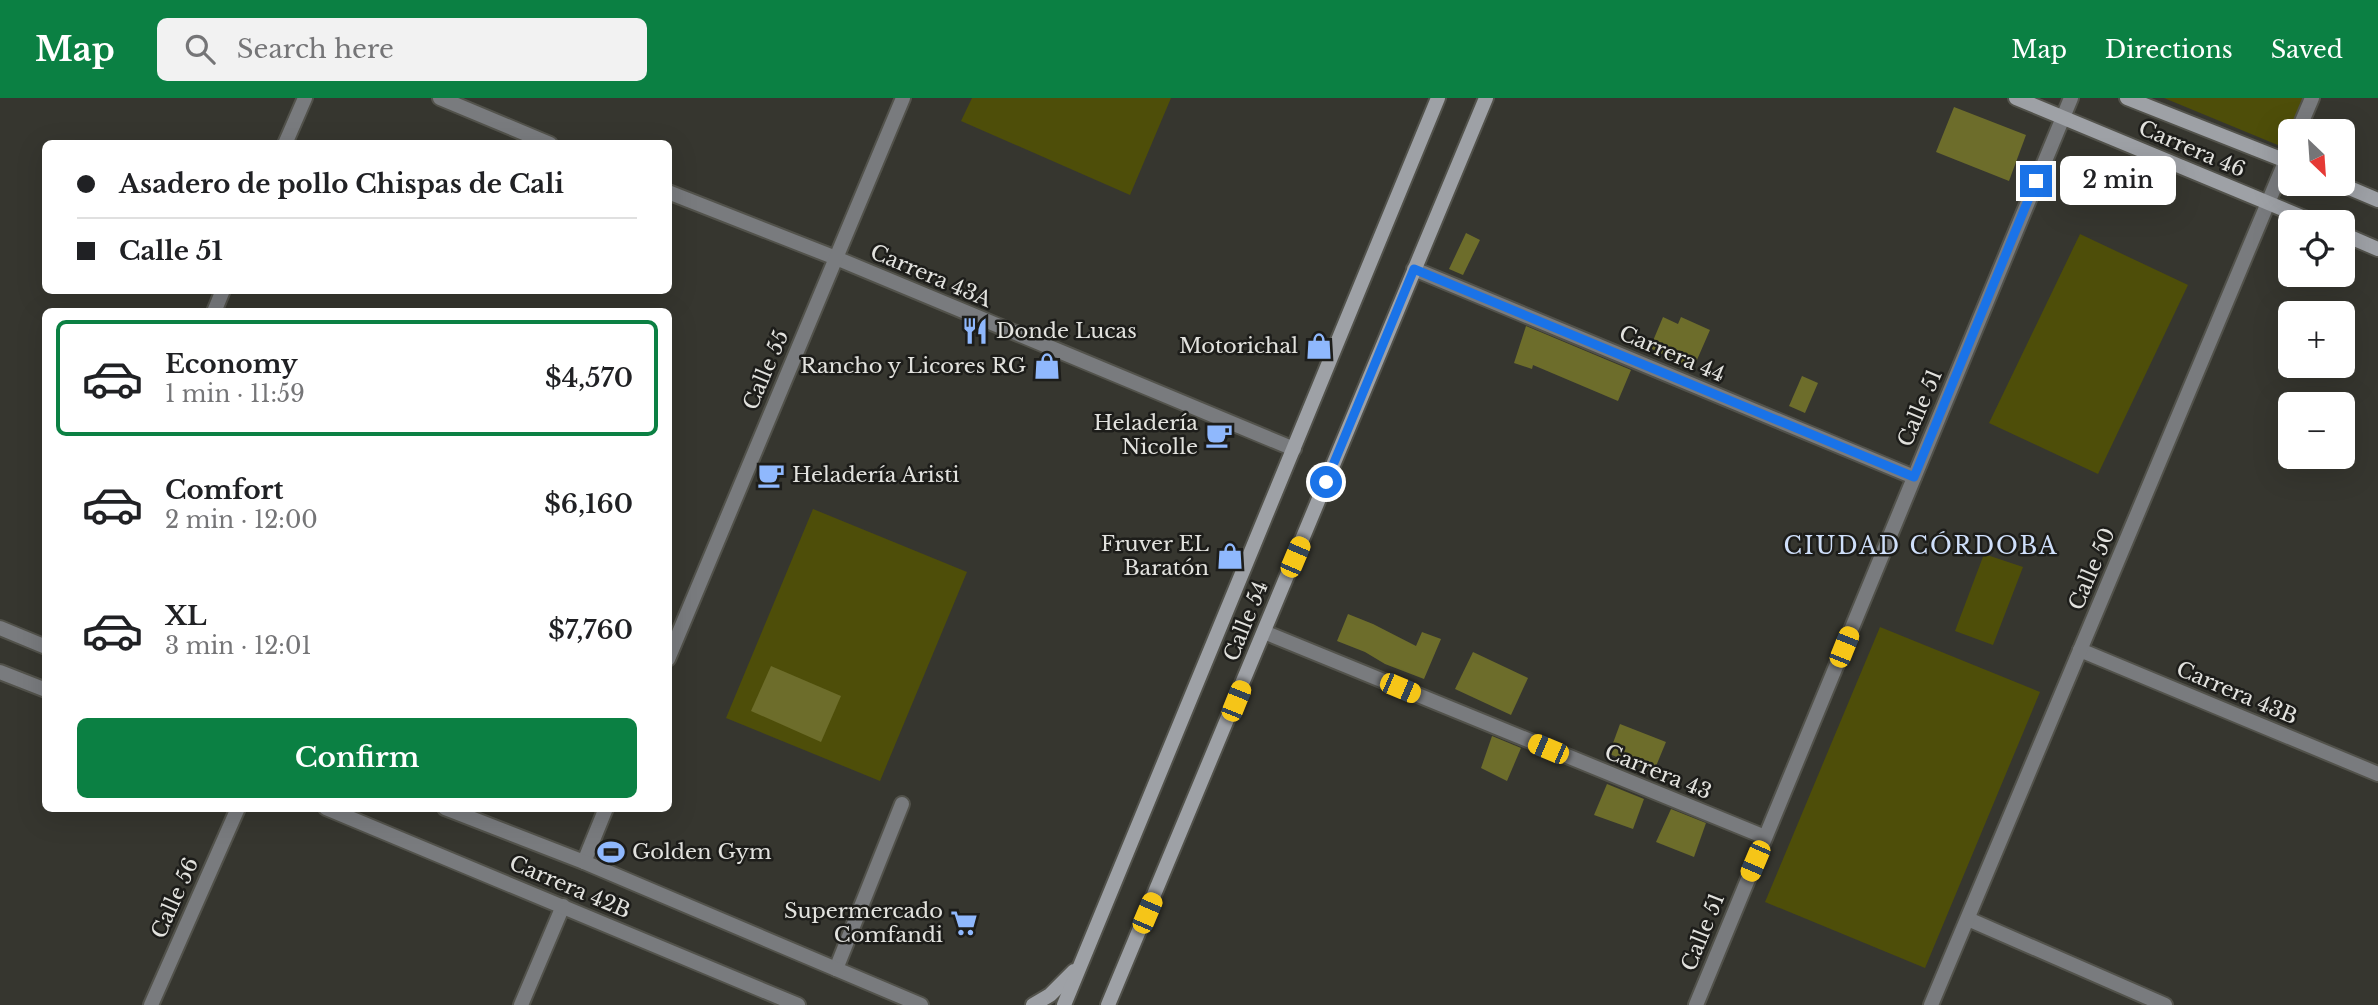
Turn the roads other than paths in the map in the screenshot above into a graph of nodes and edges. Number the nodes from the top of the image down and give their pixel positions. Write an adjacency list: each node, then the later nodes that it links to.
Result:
1 (305, 98): 12 (street)
2 (440, 98): 13 (street)
3 (903, 98): 23 (street, Calle 55)
4 (1438, 98): 25 (main road, Calle 54)
5 (1486, 98): 24 (main road, Calle 54)
6 (2016, 98): 10 (main road, Carrera 46)
7 (2071, 98): 10 (street, Calle 51)
8 (2127, 98): 14 (main road, Carrera 46)
9 (2312, 98): 11 (street)
10 (2063, 118): 19 (main road, Carrera 46); 26 (street, Calle 51)
11 (2303, 119)
12 (287, 140)
13 (540, 140)
14 (2278, 153)
15 (2278, 181): 19 (street, Calle 50)
16 (2356, 191): 18 (main road)
17 (672, 194): 23 (street, Carrera 43A)
18 (2378, 200)
19 (2268, 203): 20 (main road, Carrera 46); 31 (street, Calle 50)
20 (2285, 210)
21 (2355, 239): 22 (main road)
22 (2378, 249)
23 (836, 258): 25 (street, Carrera 43A); 30 (street, Calle 55)
24 (1414, 269): 26 (street, Carrera 44); 28 (main road, Calle 54)
25 (1294, 449): 44 (main road, Calle 54)
26 (1914, 477): 40 (street, Calle 51)
27 (0, 628): 29 (street)
28 (1264, 632): 40 (street, Carrera 43); 52 (main road, Calle 54)
29 (42, 645)
30 (672, 649)
31 (2080, 650): 34 (street, Carrera 43B); 43 (street, Calle 50)
32 (0, 672): 33 (street)
33 (42, 688)
34 (2378, 774)
35 (902, 804): 45 (street)
36 (237, 812): 47 (street, Calle 56)
37 (336, 812): 42 (street, Carrera 42B)
38 (455, 812): 41 (street, Carrera 42B)
39 (604, 812): 41 (street)
40 (1765, 837): 53 (street, Calle 51)
41 (584, 862): 45 (street, Carrera 42B)
42 (563, 906): 46 (street, Carrera 42B); 48 (street)
43 (1968, 919): 54 (street, Calle 50); 55 (street)
44 (1094, 937): 50 (main road); 51 (main road, Calle 54)
45 (835, 969): 49 (street, Carrera 42B)
46 (795, 1004)
47 (151, 1005)
48 (521, 1005)
49 (921, 1005)
50 (1033, 1005)
51 (1064, 1005)
52 (1110, 1005)
53 (1696, 1005)
54 (1931, 1005)
55 (2165, 1005)

